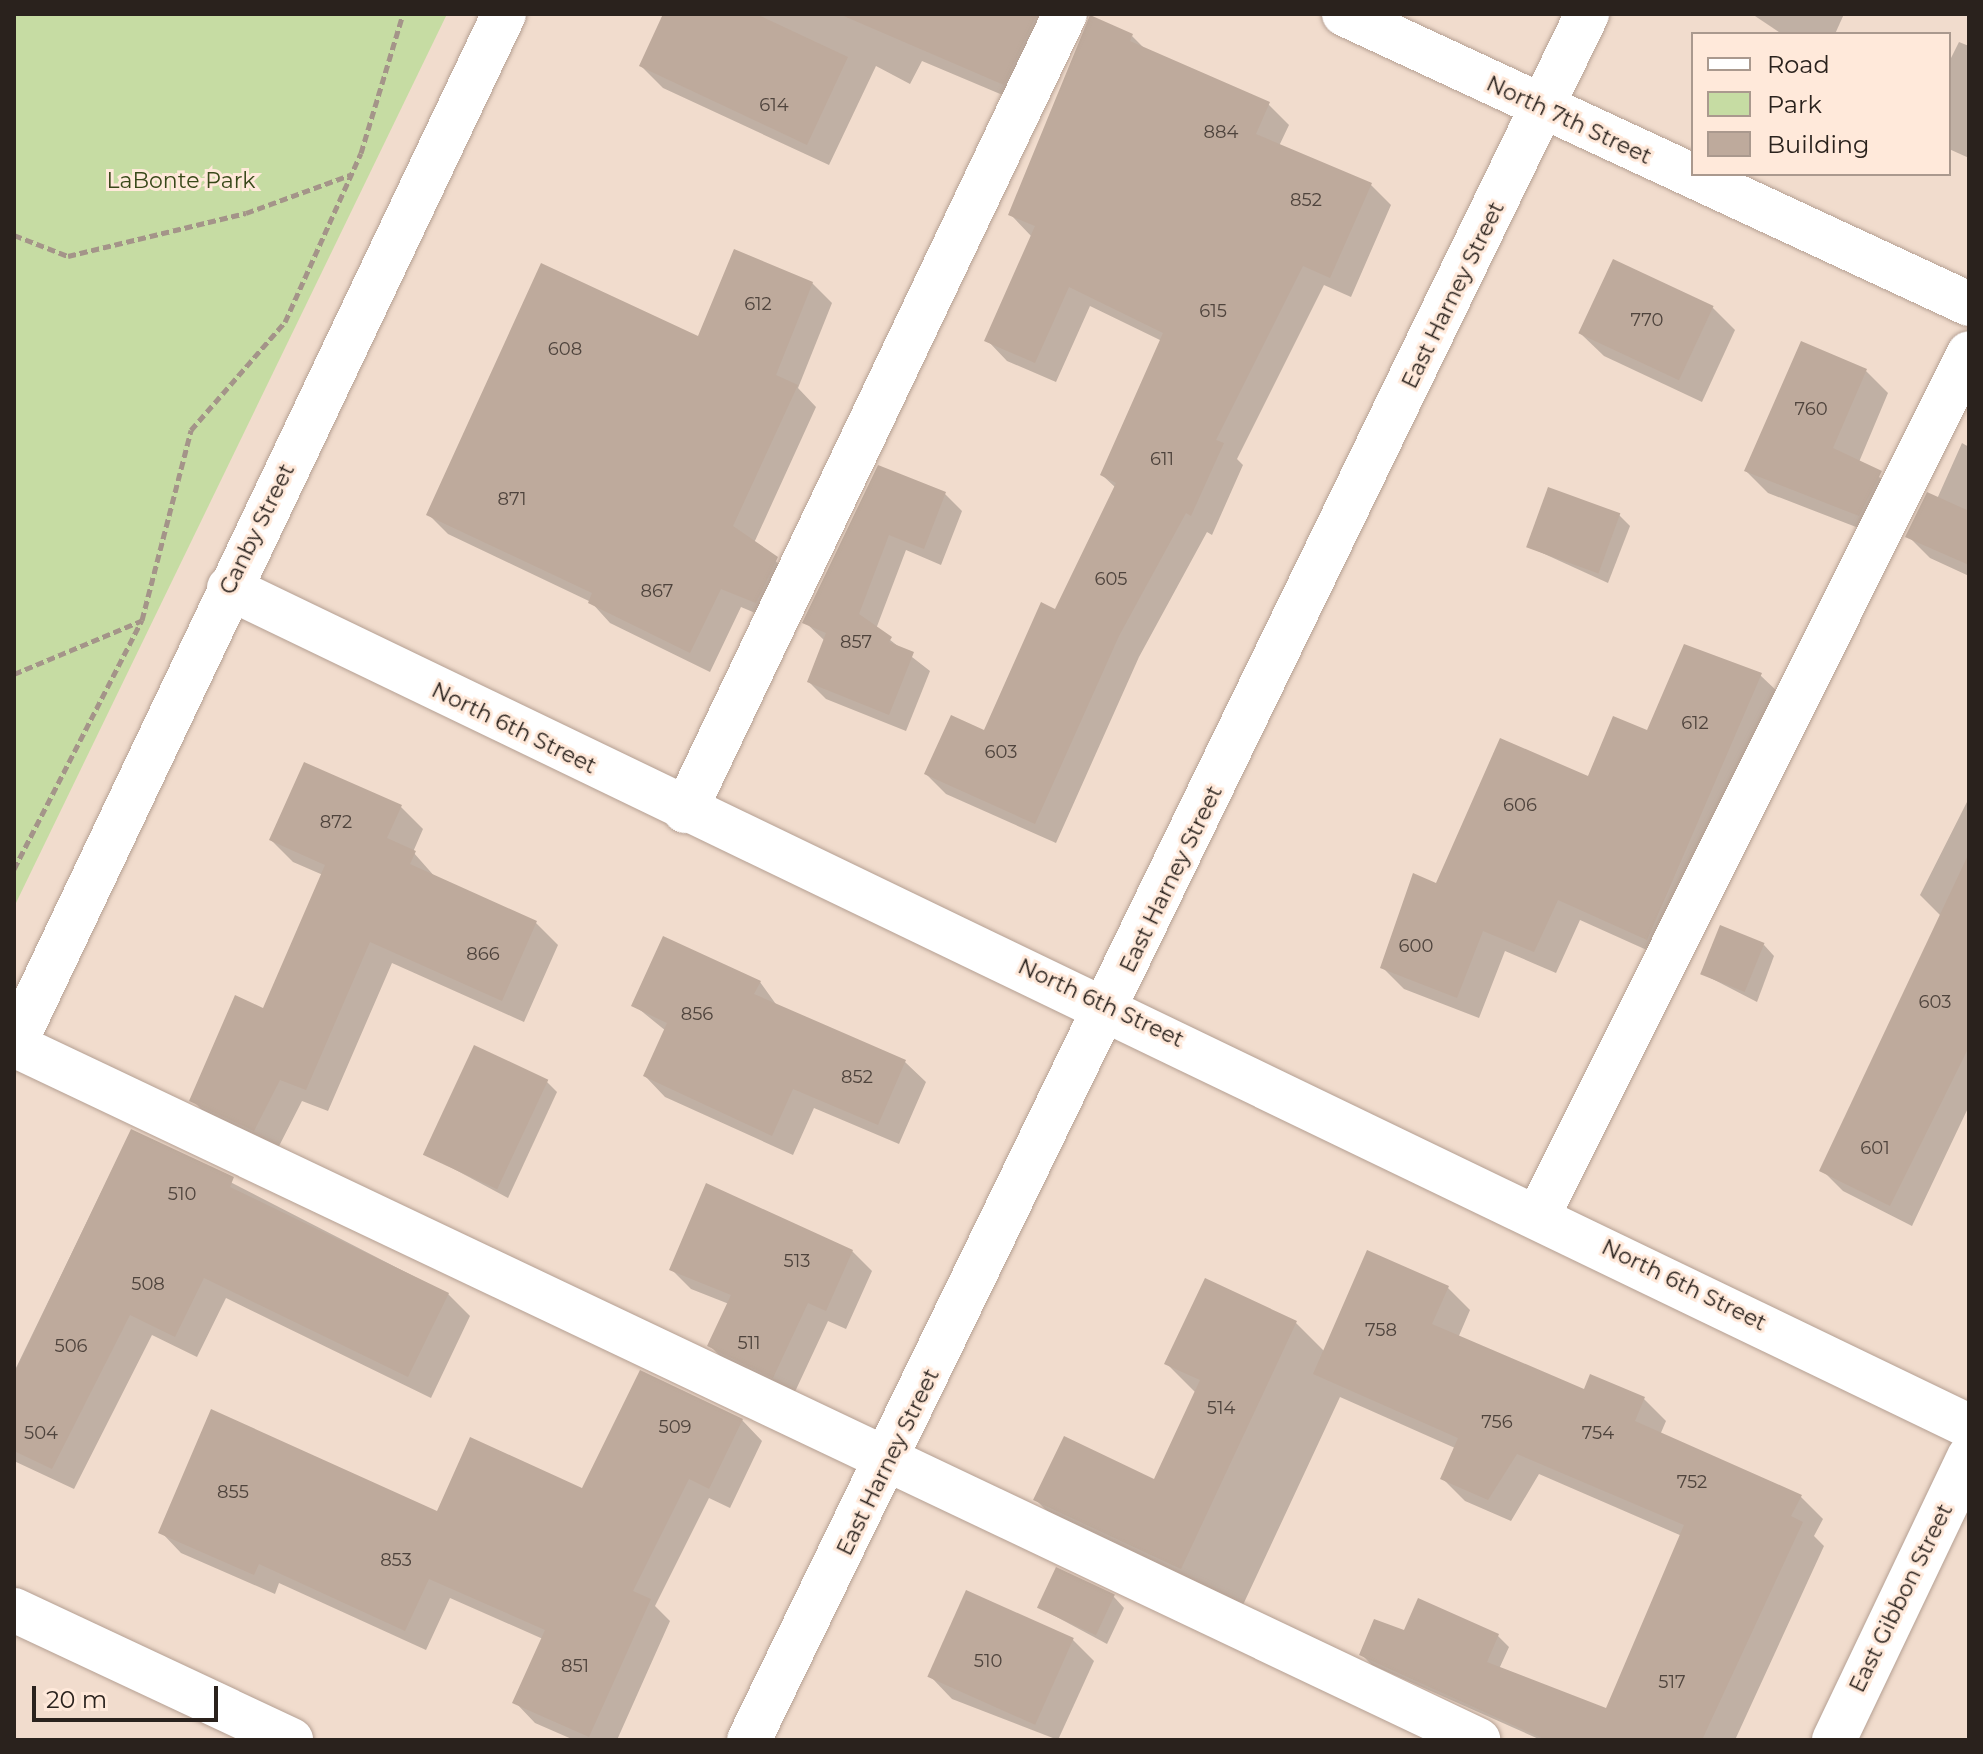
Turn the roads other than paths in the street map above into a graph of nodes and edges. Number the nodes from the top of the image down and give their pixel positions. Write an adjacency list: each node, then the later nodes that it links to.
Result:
1 (504, 14): 8 (street, Canby Street)
2 (1065, 14): 9 (street)
3 (1344, 14): 5 (street, North 7th Street)
4 (1587, 14): 5 (street, East Harney Street)
5 (1542, 108): 6 (street, North 7th Street); 10 (street, East Harney Street)
6 (1969, 304)
7 (1969, 353): 12 (street)
8 (229, 588): 9 (street, North 6th Street); 11 (street, Canby Street)
9 (685, 811): 10 (street, North 6th Street)
10 (1110, 1006): 12 (street, North 6th Street); 14 (street, East Harney Street)
11 (14, 1045): 14 (street)
12 (1539, 1214): 13 (street, North 6th Street)
13 (1969, 1426)
14 (892, 1456): 18 (street, East Harney Street); 19 (street)
15 (1969, 1457): 20 (street, East Gibbon Street)
16 (14, 1610): 17 (street)
17 (291, 1740)
18 (749, 1740)
19 (1478, 1740)
20 (1834, 1740)

